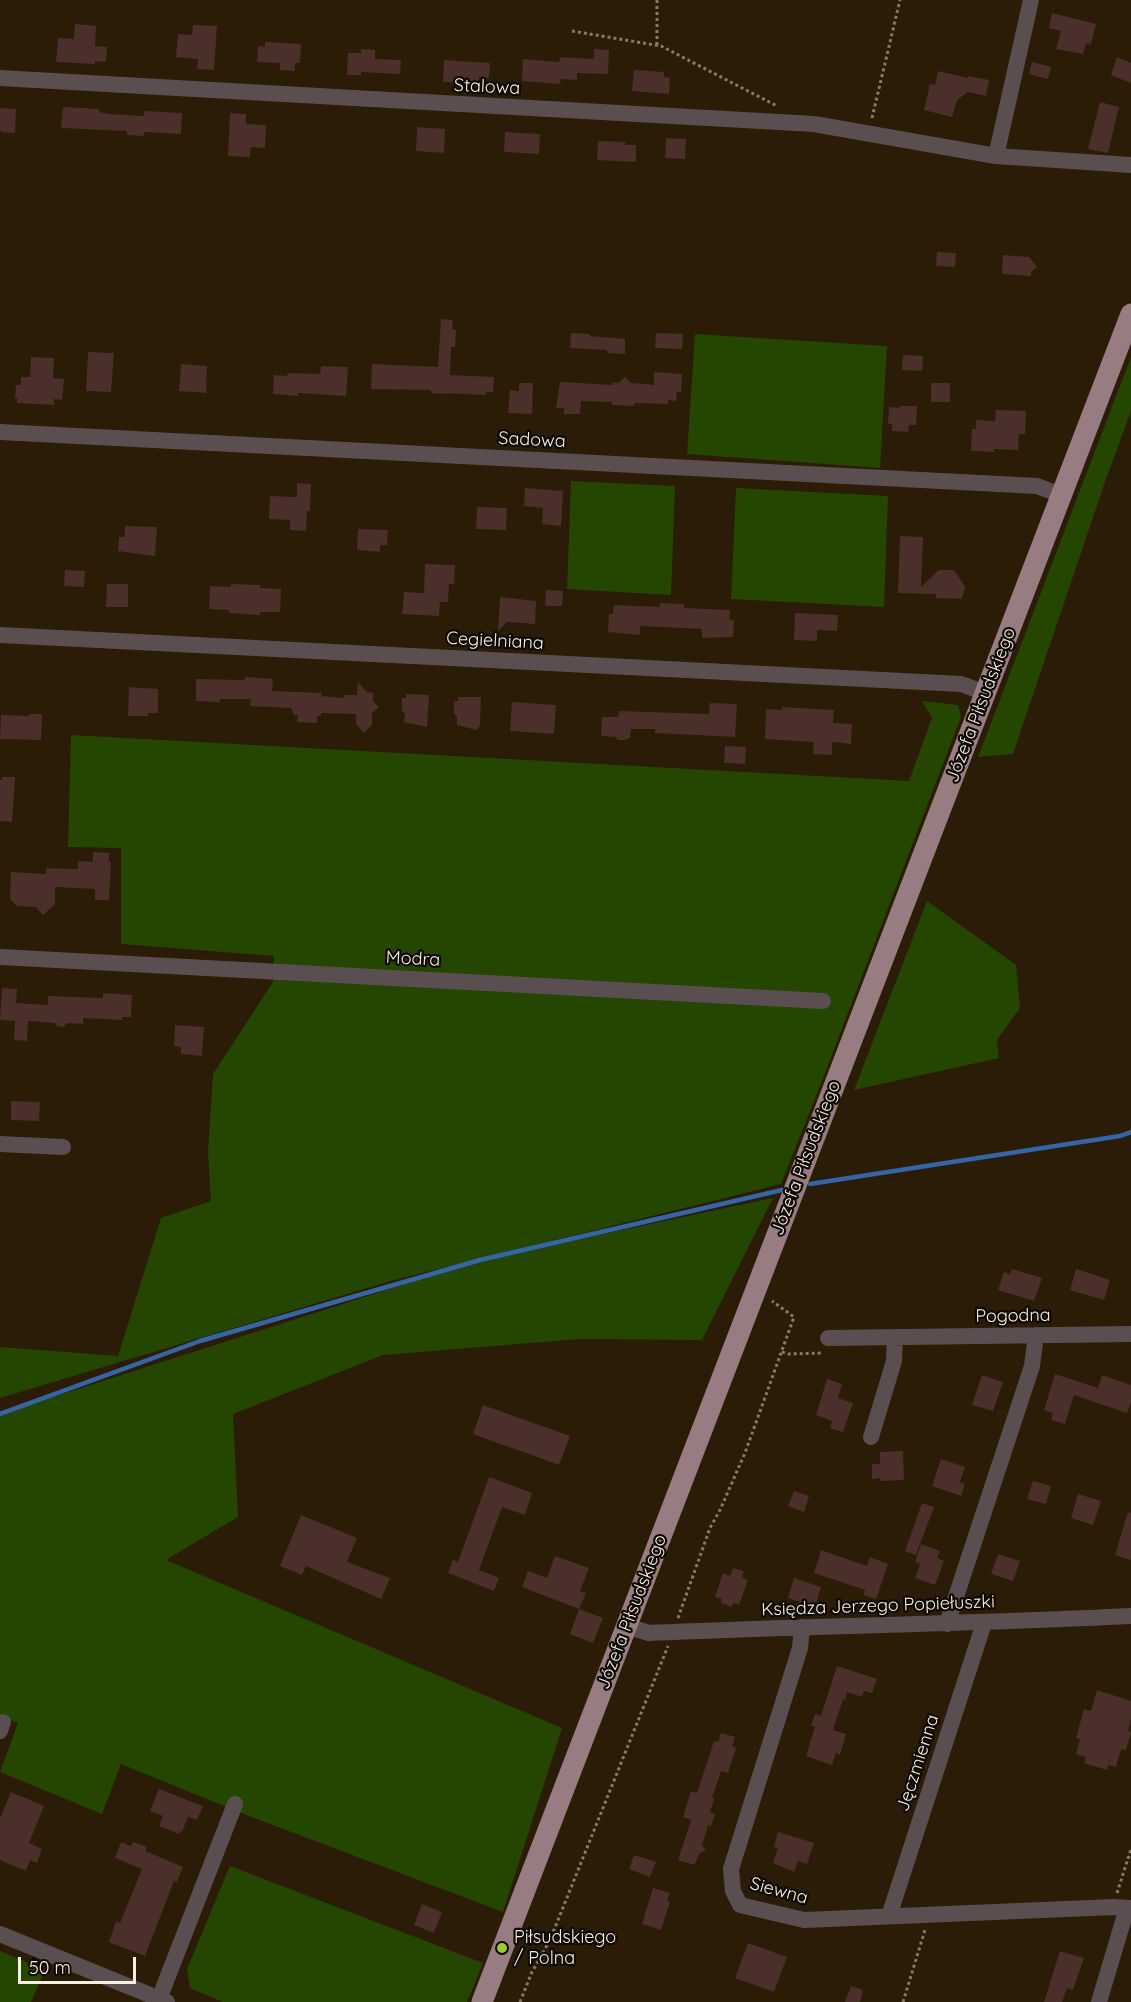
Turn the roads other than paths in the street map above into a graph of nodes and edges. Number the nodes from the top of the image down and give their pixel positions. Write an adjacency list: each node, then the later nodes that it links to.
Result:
1 (1031, 0): 3 (street)
2 (0, 78): 3 (street, Stalowa)
3 (996, 156): 4 (street, Stalowa)
4 (1131, 165)
5 (1131, 314): 7 (main road, Józefa Piłsudskiego)
6 (0, 432): 7 (street, Sadowa)
7 (1061, 495): 9 (main road, Józefa Piłsudskiego)
8 (0, 635): 9 (street, Cegielniana)
9 (986, 693): 22 (main road, Józefa Piłsudskiego)
10 (0, 957): 11 (street, Modra)
11 (823, 1000)
12 (0, 1144): 13 (street)
13 (63, 1147)
14 (1131, 1334): 15 (street, Pogodna)
15 (1036, 1335): 16 (street, Pogodna); 21 (street)
16 (895, 1337): 17 (street, Pogodna); 18 (street)
17 (828, 1338)
18 (871, 1437)
19 (1131, 1616): 20 (street, Księdza Jerzego Popiełuszki)
20 (984, 1623): 21 (street, Księdza Jerzego Popiełuszki); 26 (street, Jęczmienna)
21 (947, 1624): 23 (street, Księdza Jerzego Popiełuszki)
22 (626, 1626): 23 (street, Księdza Jerzego Popiełuszki); 29 (main road, Józefa Piłsudskiego)
23 (802, 1627): 26 (street, Siewna)
24 (235, 1804): 28 (street)
25 (1124, 1908): 26 (street, Siewna); 30 (street)
26 (889, 1916)
27 (0, 1934): 28 (street)
28 (163, 2000)
29 (482, 2002)
30 (1099, 2002)

